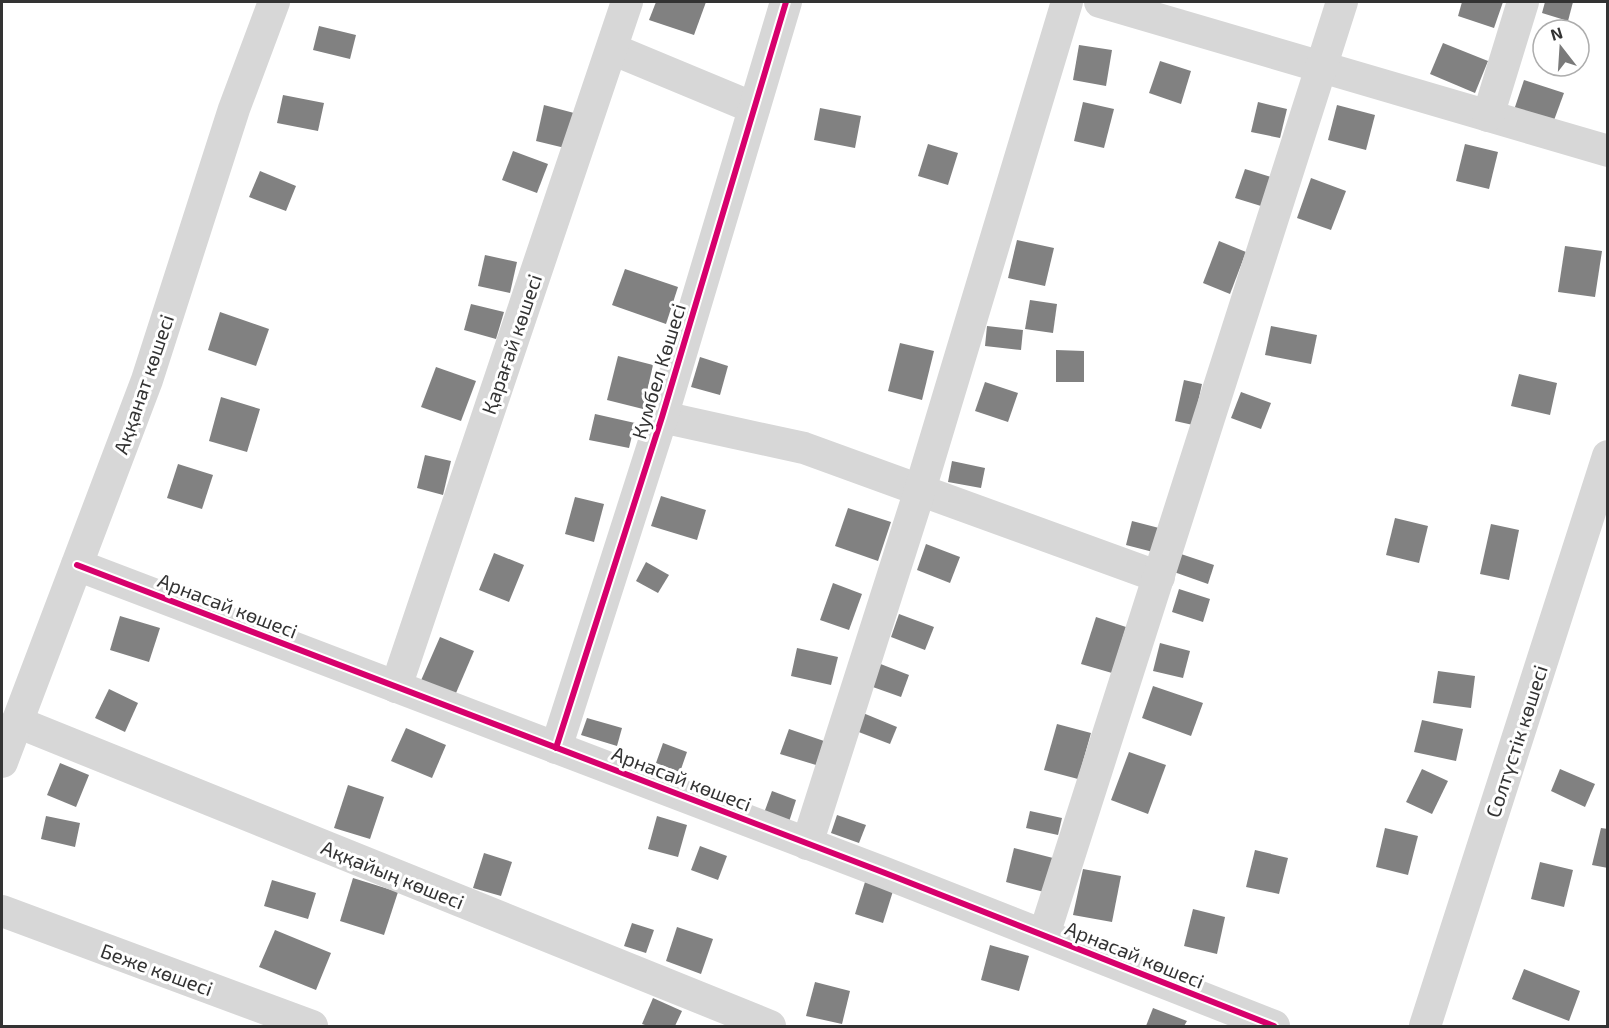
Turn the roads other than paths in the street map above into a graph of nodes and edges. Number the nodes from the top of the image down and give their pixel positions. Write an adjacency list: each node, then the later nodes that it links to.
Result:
1 (274, 2): 16 (street, Аққанат көшесі)
2 (627, 2): 8 (street, Қарағай көшесі)
3 (786, 2): 10 (street, Кумбел Kөшесі)
4 (1067, 2): 15 (street)
5 (1100, 2): 9 (street)
6 (1342, 2): 9 (street)
7 (1523, 2): 11 (street)
8 (612, 49): 10 (street); 18 (street, Қарағай көшесі)
9 (1322, 67): 11 (street); 17 (street)
10 (754, 108): 13 (street, Кумбел Kөшесі)
11 (1488, 116): 12 (street)
12 (1608, 152)
13 (662, 417): 15 (street); 20 (street, Кумбел Kөшесі)
14 (1608, 456): 28 (street, Солтүстік көшесі)
15 (920, 490): 17 (street); 22 (street)
16 (76, 565): 18 (street, Арнасай көшесі); 19 (street, Аққанат көшесі)
17 (1159, 577): 24 (street)
18 (396, 687): 20 (street, Арнасай көшесі)
19 (17, 722): 21 (street, Аққанат көшесі); 26 (street, Аққайың көшесі)
20 (556, 748): 22 (street, Арнасай көшесі)
21 (2, 762)
22 (807, 844): 24 (street, Арнасай көшесі)
23 (2, 911): 25 (street, Беже көшесі)
24 (1044, 936): 27 (street, Арнасай көшесі)
25 (312, 1026)
26 (770, 1026)
27 (1274, 1026)
28 (1425, 1026)

